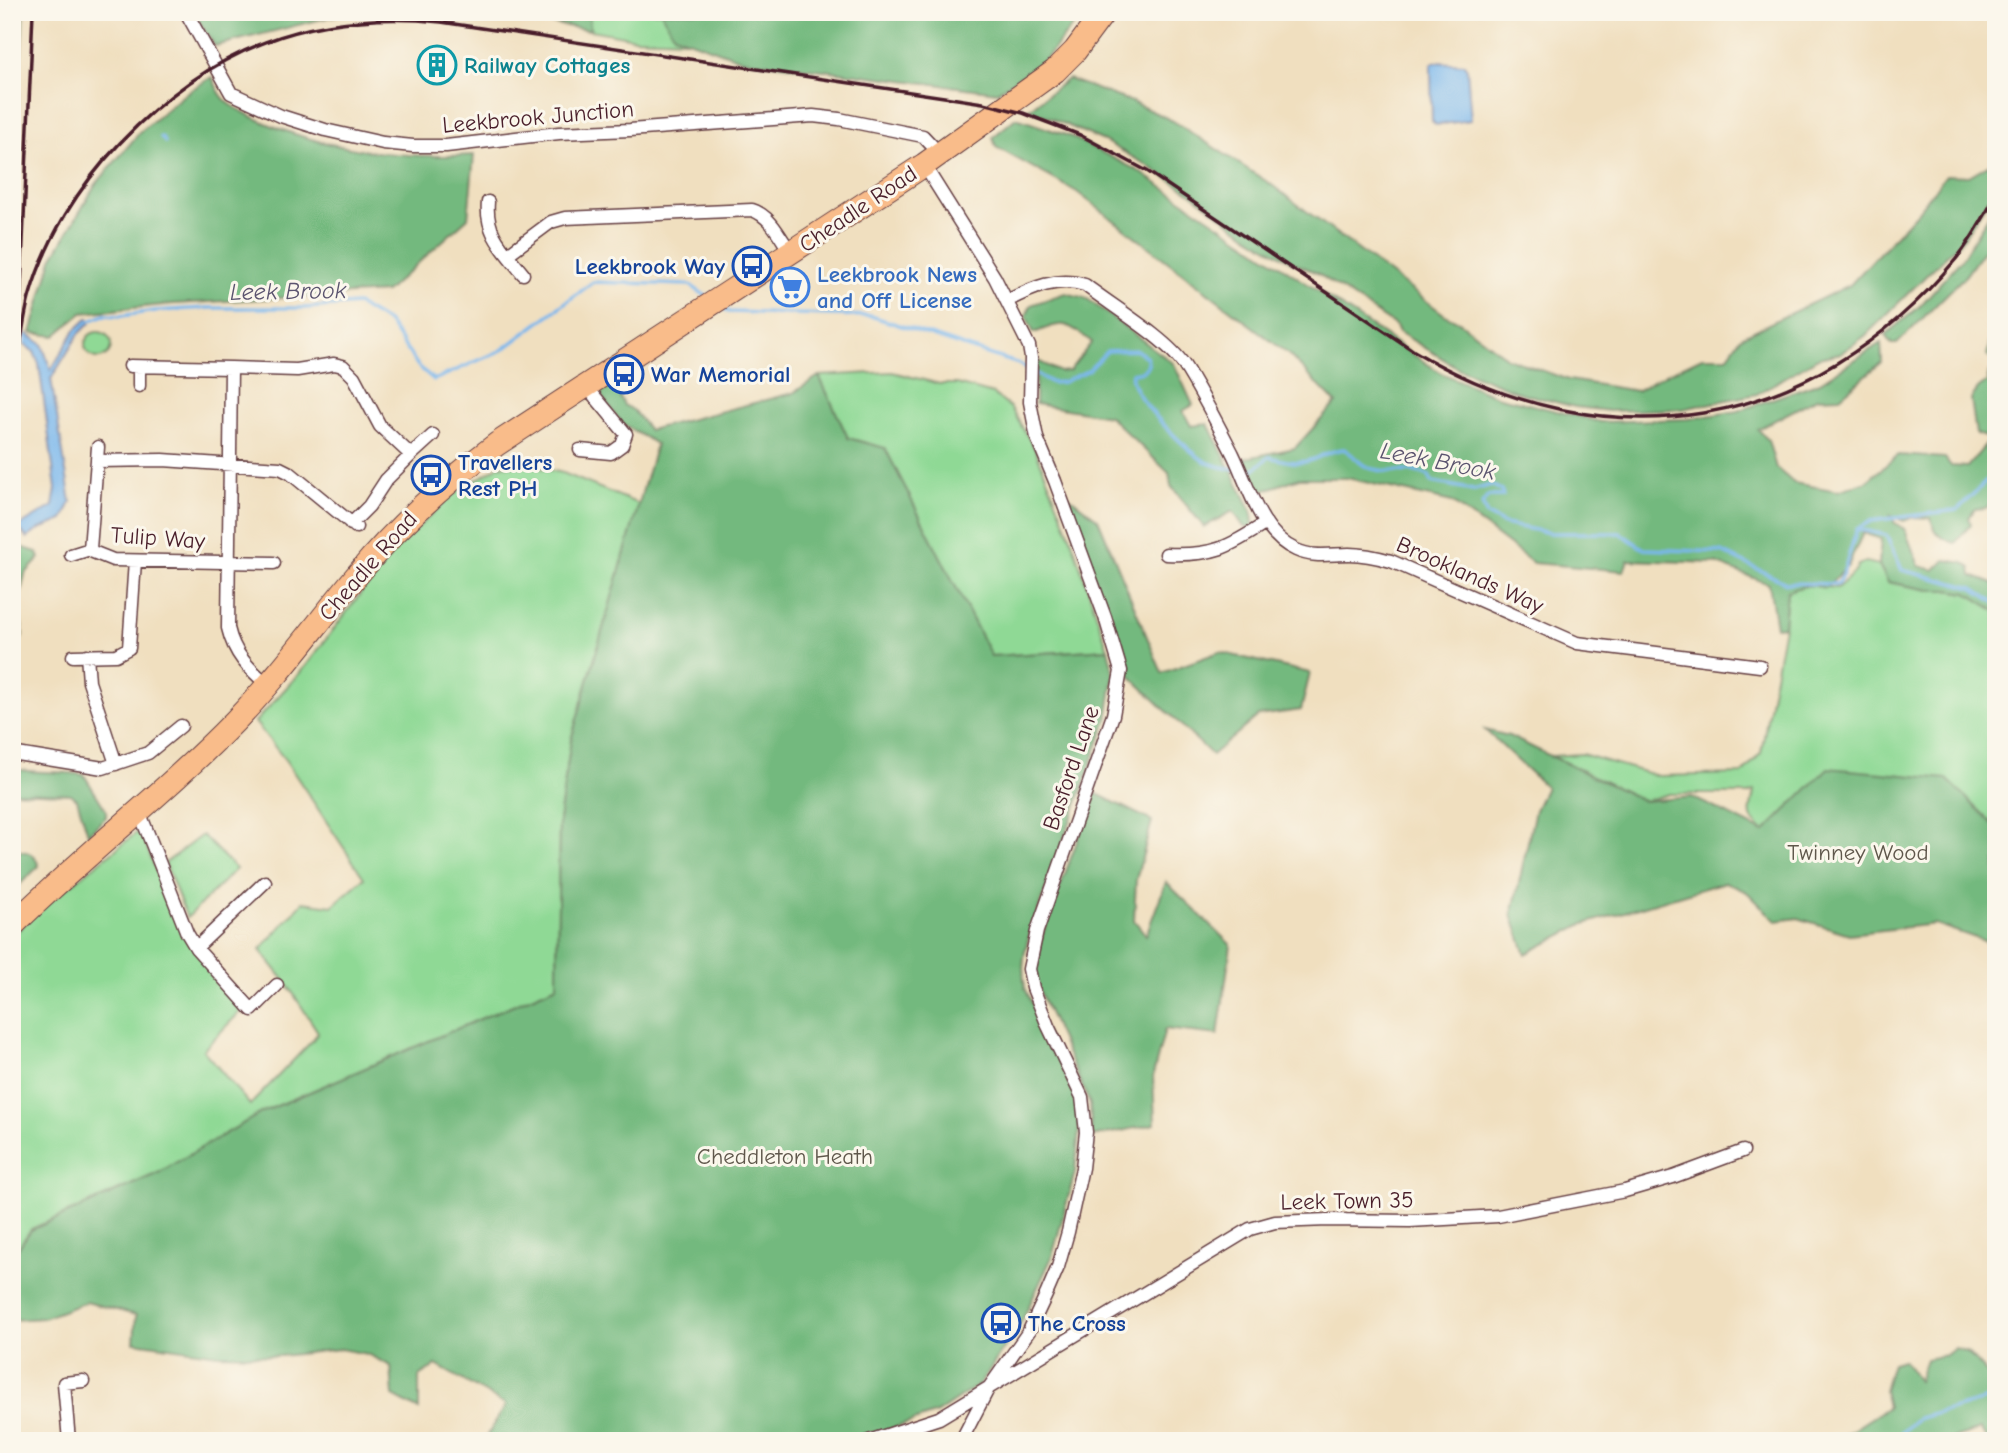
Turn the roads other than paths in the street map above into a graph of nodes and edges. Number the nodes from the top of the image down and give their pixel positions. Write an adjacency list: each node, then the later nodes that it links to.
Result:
1 (186, 12): 3 (street, Leekbrook Junction)
2 (1104, 12): 3 (highway, Cheadle Road)
3 (932, 159): 5 (highway, Cheadle Road); 8 (street, Basford Lane)
4 (488, 202): 6 (street)
5 (791, 253): 6 (street); 11 (highway, Cheadle Road)
6 (508, 254): 7 (street)
7 (523, 274)
8 (1007, 301): 18 (street, Brooklands Way); 39 (street, Basford Lane)
9 (231, 368): 10 (street); 15 (street); 17 (street)
10 (138, 386)
11 (586, 386): 14 (street); 28 (highway, Cheadle Road)
12 (433, 435): 15 (street)
13 (98, 447): 16 (street, Tulip Way)
14 (580, 450)
15 (411, 455): 17 (street)
16 (97, 461): 17 (street); 19 (street, Tulip Way)
17 (229, 466): 23 (street)
18 (1266, 523): 20 (street); 27 (street, Brooklands Way)
19 (90, 549): 21 (street, Tulip Way); 22 (street, Tulip Way)
20 (1166, 554)
21 (71, 555)
22 (135, 561): 23 (street, Tulip Way); 25 (street)
23 (227, 563): 24 (street, Tulip Way); 28 (street)
24 (274, 563)
25 (88, 655): 26 (street); 31 (street)
26 (73, 656)
27 (1760, 666)
28 (268, 685): 32 (highway, Cheadle Road)
29 (181, 726): 31 (street)
30 (17, 754): 31 (street)
31 (116, 764)
32 (138, 811): 34 (highway, Cheadle Road); 35 (street)
33 (265, 882): 35 (street)
34 (12, 926)
35 (196, 948): 36 (street)
36 (277, 985)
37 (1743, 1151): 39 (street, Leek Town 35)
38 (82, 1381): 40 (street)
39 (988, 1389): 41 (street, Leek Town 35); 42 (street, Basford Lane)
40 (69, 1441)
41 (869, 1441)
42 (961, 1441)

